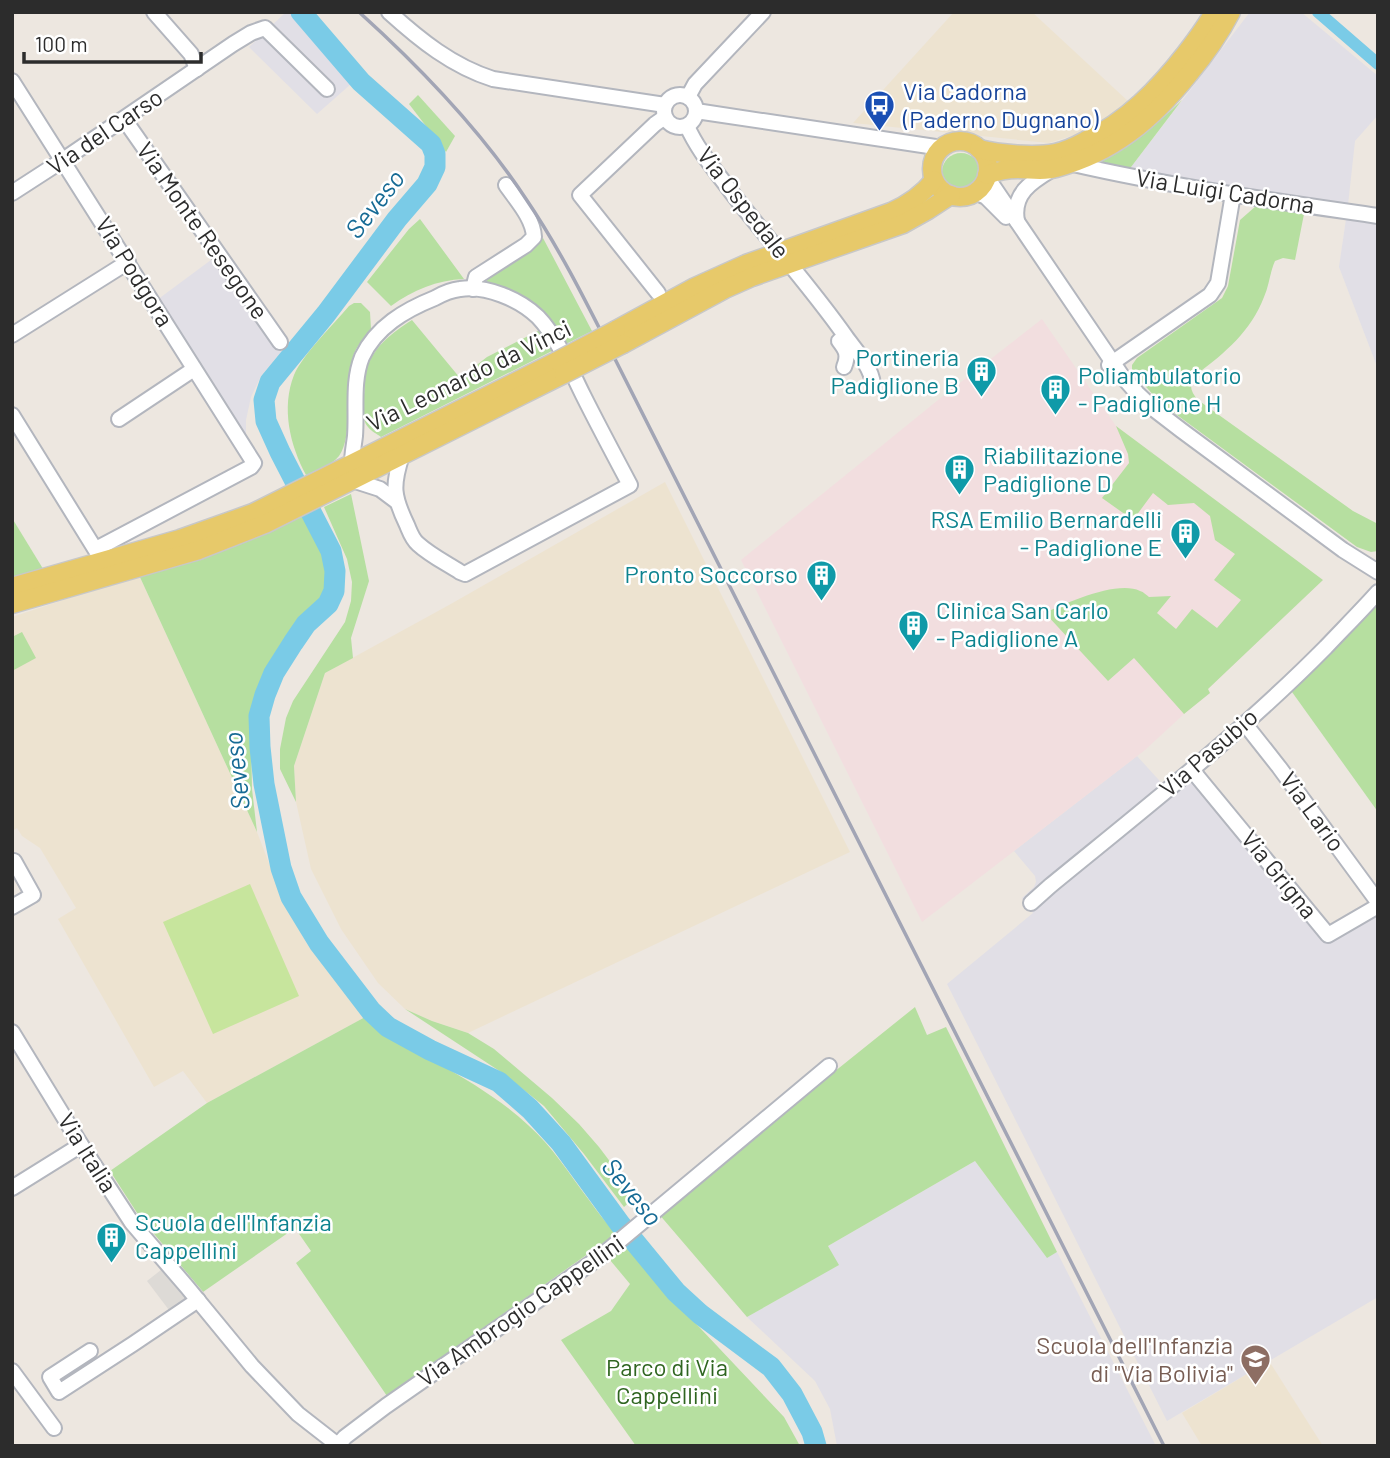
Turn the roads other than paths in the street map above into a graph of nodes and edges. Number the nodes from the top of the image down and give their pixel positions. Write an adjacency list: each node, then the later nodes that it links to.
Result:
1 (154, 12): 6 (street)
2 (389, 12): 10 (street)
3 (763, 12): 9 (street)
4 (1214, 12): 15 (main road)
5 (1231, 12): 17 (main road)
6 (197, 69): 8 (street, Via del Carso); 12 (street, Via del Carso)
7 (12, 81): 16 (street, Via Podgora)
8 (327, 89)
9 (688, 97): 10 (street); 11 (street)
10 (665, 111): 13 (street); 32 (street)
11 (696, 111): 13 (street); 14 (street)
12 (124, 119): 16 (street, Via del Carso); 34 (street, Via Monte Resegone)
13 (687, 126): 28 (street, Via Ospedale)
14 (942, 148): 15 (main road); 20 (main road)
15 (979, 149): 19 (main road)
16 (63, 160): 23 (street, Via del Carso); 29 (street, Via Podgora)
17 (1073, 164): 18 (main road); 24 (street, Via Luigi Cadorna)
18 (1051, 170): 19 (main road); 27 (street)
19 (987, 175): 22 (main road); 27 (street)
20 (934, 180): 25 (main road); 28 (main road, Via Leonardo da Vinci)
21 (506, 185): 31 (street)
22 (975, 192): 25 (main road); 35 (street)
23 (12, 193)
24 (1233, 194): 26 (street, Via Luigi Cadorna); 35 (street)
25 (951, 195): 28 (main road, Via Leonardo da Vinci)
26 (1378, 216)
27 (1018, 222): 35 (street)
28 (784, 257): 30 (street, Via Ospedale); 38 (main road, Via Leonardo da Vinci, bridge)
29 (128, 262): 33 (street); 37 (street, Via Podgora)
30 (802, 279): 36 (street, Via Ospedale); 39 (street, Via Ospedale)
31 (473, 289): 38 (street); 42 (street)
32 (658, 293)
33 (12, 335)
34 (280, 342)
35 (1111, 364): 49 (street)
36 (845, 367)
37 (194, 369): 41 (street); 45 (street, Via Podgora)
38 (565, 371): 43 (main road, Via Leonardo da Vinci); 44 (main road, Via Leonardo da Vinci); 47 (street, Via Leonardo da Vinci)
39 (873, 383)
40 (12, 415): 48 (street)
41 (119, 419)
42 (355, 436): 43 (street); 46 (street)
43 (370, 453): 46 (main road, Via Leonardo da Vinci)
44 (401, 455): 46 (main road, Via Leonardo da Vinci); 47 (street, Via Leonardo da Vinci)
45 (254, 464): 48 (street, Via Leonardo da Vinci)
46 (352, 471): 47 (street); 48 (main road, Via Leonardo da Vinci)
47 (396, 501)
48 (102, 562): 51 (main road, Via Leonardo da Vinci); 53 (main road, Via Leonardo da Vinci)
49 (1372, 568): 50 (street)
50 (1378, 579)
51 (12, 587)
52 (1378, 592): 54 (street, Via Pasubio)
53 (12, 604)
54 (1245, 723): 55 (street, Via Pasubio); 58 (street, Via Lario)
55 (1192, 770): 57 (street, Via Pasubio); 58 (street, Via Grigna)
56 (12, 862): 59 (street)
57 (1031, 903)
58 (1378, 904)
59 (12, 906)
60 (12, 1032): 62 (street, Via Italia)
61 (830, 1066): 68 (street, Via Ambrogio Cappellini)
62 (81, 1145): 63 (street); 64 (street, Via Italia)
63 (12, 1188)
64 (198, 1300): 65 (street); 68 (street, Via Italia)
65 (90, 1351)
66 (12, 1371): 67 (street)
67 (54, 1429)
68 (338, 1445)

